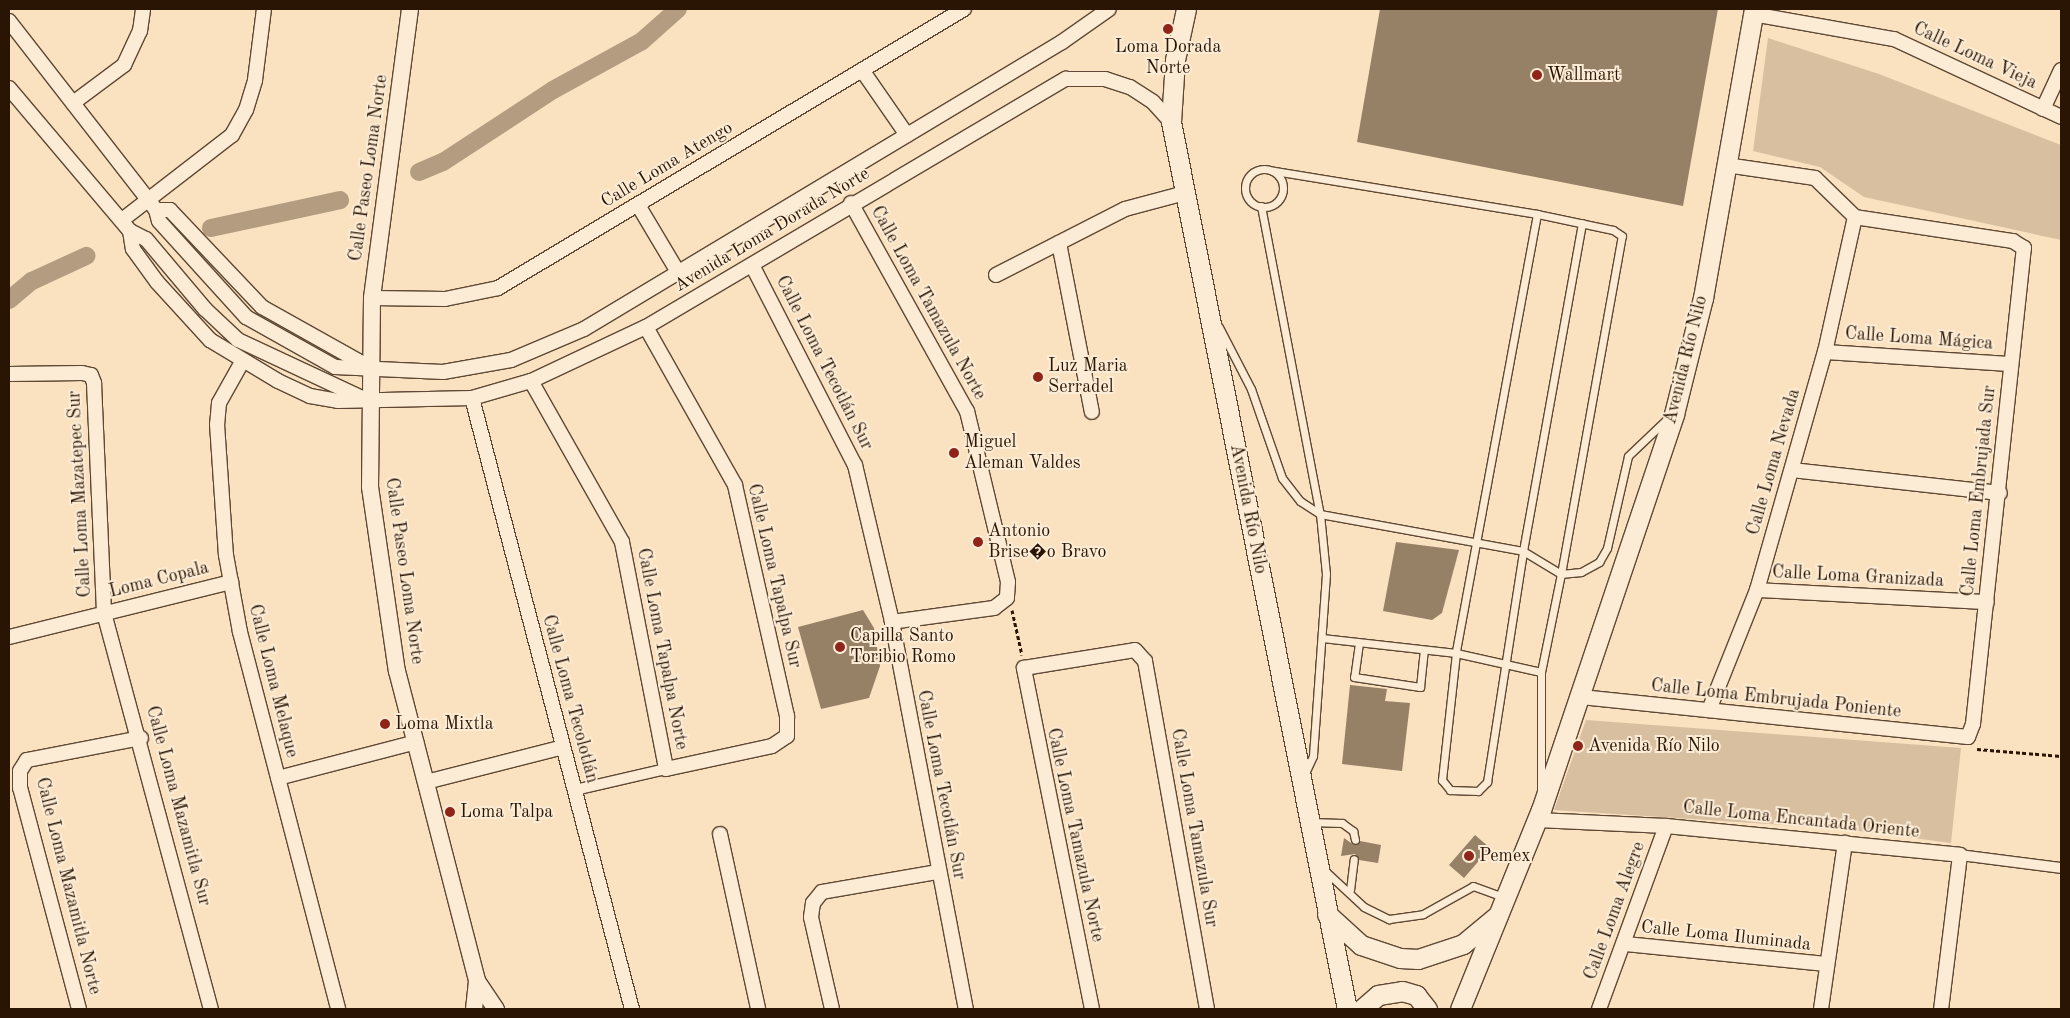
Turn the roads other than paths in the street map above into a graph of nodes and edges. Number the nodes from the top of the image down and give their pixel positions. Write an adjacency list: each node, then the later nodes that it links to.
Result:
1 (143, 9): 12 (street)
2 (264, 9): 22 (street)
3 (410, 9): 32 (street, Calle Paseo Loma Norte)
4 (964, 9): 9 (street, Calle Loma Atengo)
5 (1109, 9): 16 (street, Avenida Loma Dorada Norte)
6 (1186, 9): 15 (main road, Avenida Río Nilo)
7 (1754, 12): 13 (street, Calle Loma Vieja); 17 (main road, Avenida Río Nilo)
8 (9, 20): 12 (street, Avenida Loma Dorada Norte)
9 (862, 70): 16 (street); 21 (street, Calle Loma Atengo)
10 (2061, 70): 13 (street)
11 (9, 88): 27 (street, Avenida Loma Dorada Norte)
12 (73, 104): 22 (street, Avenida Loma Dorada Norte)
13 (2043, 109): 14 (street, Calle Loma Vieja)
14 (2061, 117)
15 (1171, 122): 19 (main road, Avenida Río Nilo); 20 (street, Avenida Loma Dorada Norte)
16 (907, 135): 30 (street, Avenida Loma Dorada Norte)
17 (1726, 165): 25 (street); 44 (main road, Avenida Río Nilo)
18 (1273, 171): 23 (lane); 23 (lane); 24 (lane)
19 (1185, 194): 28 (street); 33 (main road, Avenida Río Nilo)
20 (851, 203): 29 (street, Avenida Loma Dorada Norte); 55 (street, Calle Loma Tamazula Norte)
21 (638, 205): 30 (street); 32 (street, Calle Loma Atengo)
22 (153, 206): 27 (street); 38 (street, Avenida Loma Dorada Norte); 38 (street, Avenida Loma Dorada Norte)
23 (1262, 206): 47 (lane)
24 (1537, 214): 26 (lane); 48 (lane)
25 (1856, 217): 35 (street, Calle Loma Nevada); 37 (street, Calle Loma Embrujada Sur)
26 (1582, 223): 49 (lane); 50 (lane)
27 (126, 226): 36 (street, Avenida Loma Dorada Norte); 42 (street, Avenida Loma Dorada Norte)
28 (1059, 243): 31 (street); 43 (street)
29 (752, 265): 34 (street, Avenida Loma Dorada Norte); 55 (street, Calle Loma Tecotlán Sur)
30 (678, 272): 38 (street, Avenida Loma Dorada Norte)
31 (996, 275)
32 (372, 298): 38 (street, Calle Paseo Loma Norte)
33 (1212, 316): 47 (lane); 73 (main road, Avenida Río Nilo)
34 (646, 327): 40 (street, Avenida Loma Dorada Norte); 70 (street, Calle Loma Tapalpa Sur)
35 (1825, 352): 37 (street, Calle Loma Mágica); 45 (street, Calle Loma Nevada)
36 (242, 362): 42 (street, Avenida Loma Dorada Norte); 51 (street, Calle Loma Melaque)
37 (2010, 364): 46 (street, Calle Loma Embrujada Sur)
38 (369, 367): 42 (street, Calle Paseo Loma Norte)
39 (9, 374): 54 (street, Calle Loma Mazatepec Sur)
40 (531, 380): 41 (street, Avenida Loma Dorada Norte); 70 (street, Calle Loma Tapalpa Norte)
41 (472, 398): 42 (street, Avenida Loma Dorada Norte); 69 (street, Calle Loma Tecolotlán)
42 (369, 402): 68 (street, Calle Paseo Loma Norte)
43 (1092, 412)
44 (1674, 414): 50 (lane); 64 (main road, Avenida Río Nilo)
45 (1792, 470): 46 (street); 52 (street, Calle Loma Nevada)
46 (2000, 493): 53 (street, Calle Loma Embrujada Sur)
47 (1320, 514): 48 (lane); 57 (lane)
48 (1480, 540): 49 (lane); 60 (lane)
49 (1523, 551): 50 (lane); 61 (lane)
50 (1562, 574): 63 (lane)
51 (231, 582): 54 (street, Loma Copala); 71 (street, Calle Loma Melaque)
52 (1757, 590): 53 (street, Calle Loma Granizada); 65 (street, Calle Loma Nevada)
53 (1987, 602): 66 (street, Calle Loma Embrujada Sur)
54 (104, 613): 56 (street, Loma Copala); 67 (street, Calle Loma Mazamitla Sur)
55 (892, 622): 85 (street, Calle Loma Tecotlán Sur)
56 (9, 637)
57 (1322, 638): 58 (lane); 73 (lane)
58 (1359, 642): 59 (lane); 59 (lane)
59 (1424, 650): 60 (lane)
60 (1456, 653): 61 (lane); 61 (lane)
61 (1507, 665): 63 (lane)
62 (1024, 668): 101 (street, Calle Loma Tamazula Norte); 102 (street, Calle Loma Tamazula Sur)
63 (1541, 672): 75 (lane)
64 (1581, 697): 65 (street, Calle Loma Embrujada Poniente); 75 (main road, Avenida Río Nilo)
65 (1709, 710): 66 (street, Calle Loma Embrujada Poniente)
66 (1968, 737)
67 (141, 738): 92 (street, Calle Loma Mazamitla Norte); 93 (street, Calle Loma Mazamitla Sur)
68 (416, 742): 71 (street); 72 (street, Calle Paseo Loma Norte)
69 (563, 747): 72 (street); 74 (street, Calle Loma Tecolotlán)
70 (666, 769): 74 (street)
71 (278, 778): 94 (street, Calle Loma Melaque)
72 (426, 782): 91 (street, Calle Paseo Loma Norte)
73 (1299, 784): 76 (main road, Avenida Río Nilo)
74 (575, 790): 97 (street, Calle Loma Tecolotlán)
75 (1539, 815): 77 (street, Calle Loma Encantada Oriente); 87 (main road, Avenida Río Nilo)
76 (1307, 822): 79 (lane); 83 (main road, Avenida Río Nilo)
77 (1666, 826): 80 (street, Calle Loma Encantada Oriente); 89 (street, Calle Loma Alegre)
78 (720, 834): 98 (street)
79 (1355, 840)
80 (1845, 843): 81 (street, Calle Loma Encantada Oriente); 90 (street)
81 (1960, 855): 84 (street, Calle Loma Encantada Oriente); 109 (street)
82 (1354, 859): 86 (lane)
83 (1316, 865): 86 (lane); 88 (main road, Avenida Río Nilo)
84 (2061, 868)
85 (938, 872): 99 (street); 100 (street, Calle Loma Tecotlán Sur)
86 (1350, 890): 87 (lane)
87 (1504, 905): 88 (main road); 106 (main road, Avenida Río Nilo)
88 (1326, 914): 103 (main road, Avenida Río Nilo)
89 (1625, 944): 90 (street, Calle Loma Iluminada); 107 (street, Calle Loma Alegre)
90 (1824, 964): 108 (street)
91 (477, 981): 95 (street, Calle Paseo Loma Norte); 96 (street, Calle Paseo Loma Norte)
92 (79, 1009)
93 (211, 1009)
94 (338, 1009)
95 (474, 1009)
96 (496, 1009)
97 (632, 1009)
98 (758, 1009)
99 (832, 1009)
100 (966, 1009)
101 (1092, 1009)
102 (1207, 1009)
103 (1347, 1009)
104 (1362, 1009): 105 (main road)
105 (1427, 1009)
106 (1460, 1009)
107 (1599, 1009)
108 (1821, 1009)
109 (1940, 1009)

